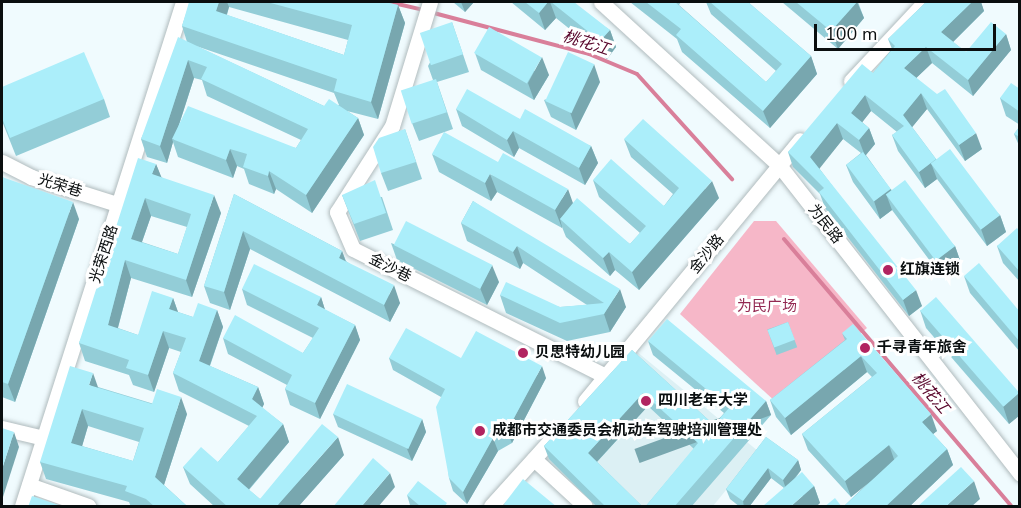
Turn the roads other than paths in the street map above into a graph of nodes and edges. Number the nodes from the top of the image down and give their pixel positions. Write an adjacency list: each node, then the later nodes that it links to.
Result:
1 (183, 2): 9 (street, 光荣西路)
2 (430, 2): 10 (street, 金沙巷)
3 (601, 2): 8 (street, 为民路)
4 (925, 2): 5 (street)
5 (840, 94)
6 (809, 130): 8 (street, 金沙路)
7 (2, 162): 9 (street, 光荣巷)
8 (778, 165): 10 (street, 金沙路); 14 (street, 为民路)
9 (120, 205): 12 (street, 光荣西路)
10 (607, 377): 13 (street, 金沙路)
11 (2, 428): 12 (street)
12 (44, 438): 15 (street, 光荣西路)
13 (534, 459): 18 (street, 金沙路); 19 (street)
14 (1020, 474)
15 (29, 485): 16 (street, 光荣西路); 17 (street)
16 (22, 507)
17 (88, 507)
18 (491, 507)
19 (585, 507)

